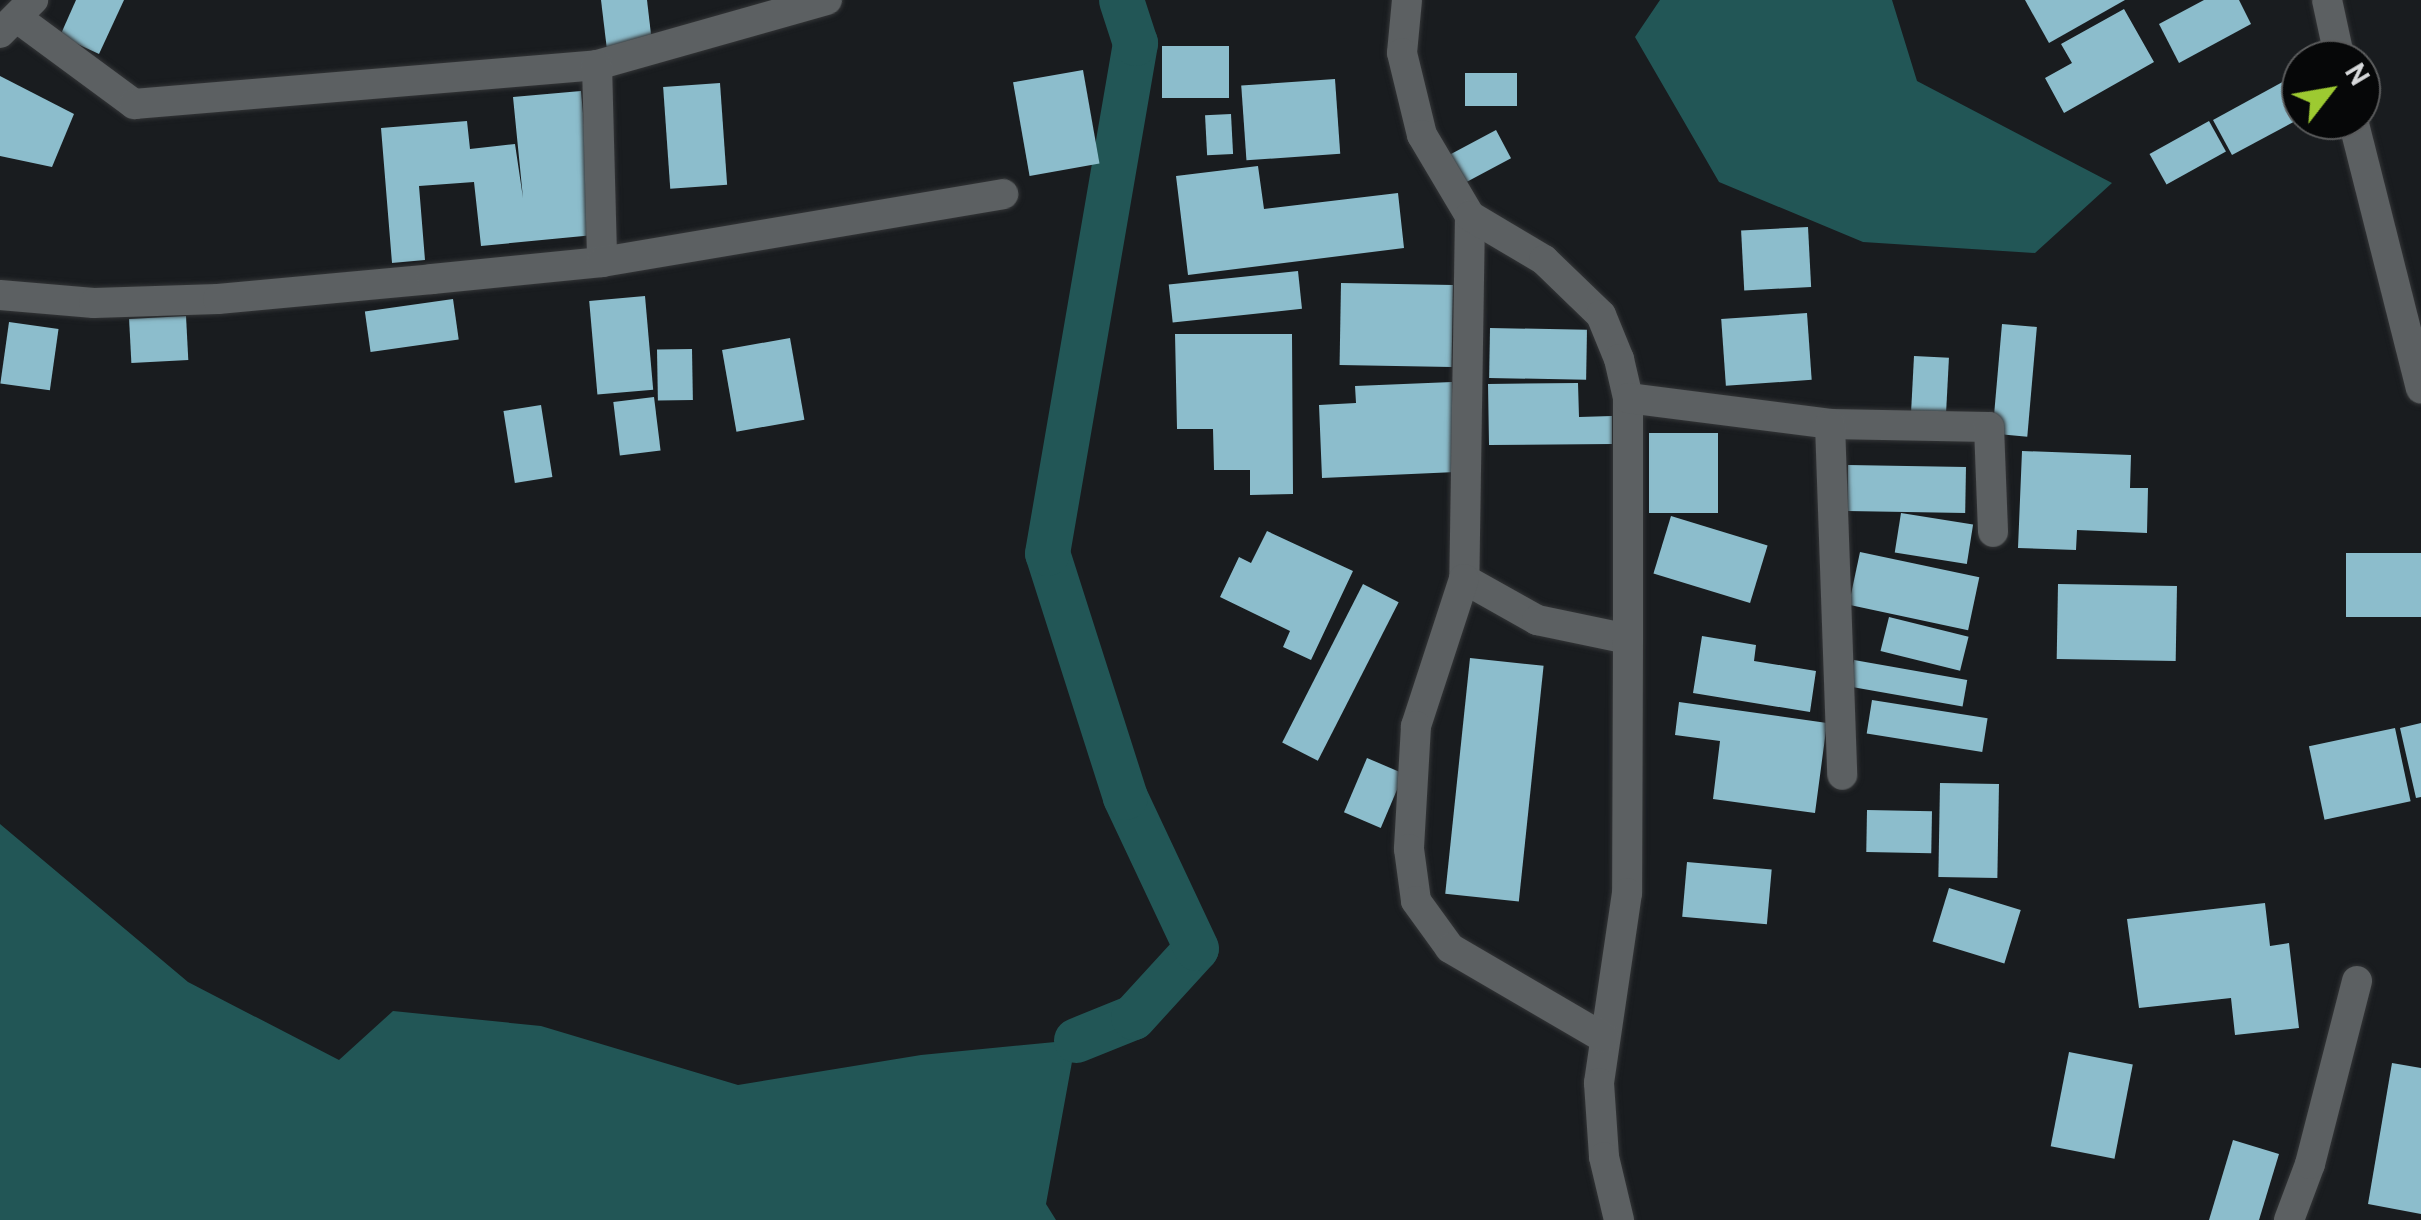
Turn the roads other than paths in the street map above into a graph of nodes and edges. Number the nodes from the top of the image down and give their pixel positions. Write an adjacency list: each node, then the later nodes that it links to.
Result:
1 (827, 0): 6 (street)
2 (1407, 0): 9 (street)
3 (2327, 0): 5 (street)
4 (17, 18): 6 (street)
5 (2336, 40)
6 (596, 65): 10 (street)
7 (2359, 140): 12 (street)
8 (1003, 194): 10 (street)
9 (1470, 216): 13 (street); 16 (street)
10 (602, 262): 11 (street)
11 (0, 295)
12 (2421, 389)
13 (1628, 398): 14 (street); 17 (street)
14 (1830, 424): 15 (street); 18 (street)
15 (1993, 532)
16 (1464, 579): 17 (street); 20 (street)
17 (1628, 639): 20 (street)
18 (1842, 775)
19 (2357, 980): 22 (street)
20 (1604, 1038): 21 (street)
21 (1618, 1220)
22 (2289, 1220)

